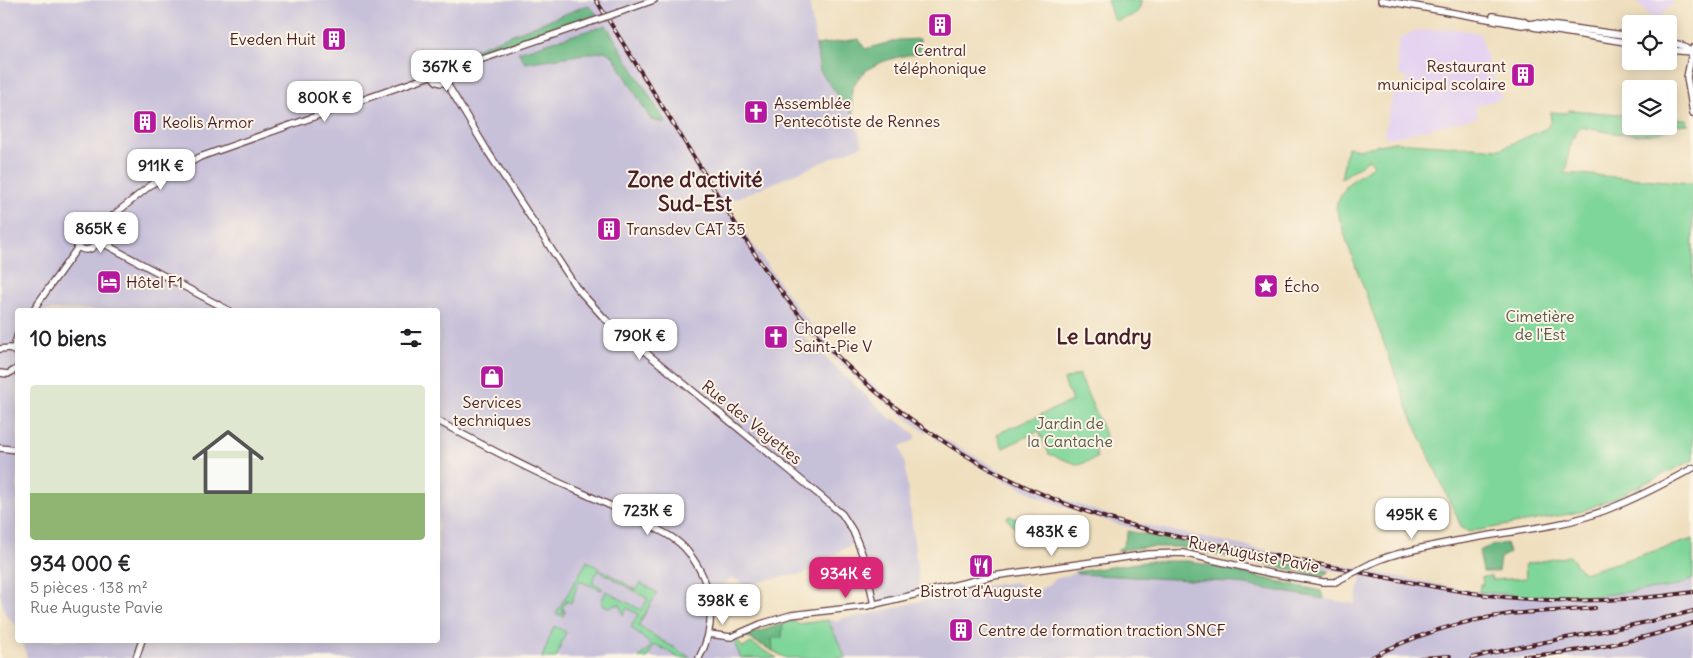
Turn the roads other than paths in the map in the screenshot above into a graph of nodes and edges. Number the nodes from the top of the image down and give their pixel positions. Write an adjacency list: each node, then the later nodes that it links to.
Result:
1 (654, 0): 10 (street, bridge)
2 (1381, 0): 4 (street)
3 (1397, 0): 4 (street)
4 (1527, 24): 5 (street); 6 (street)
5 (1622, 34)
6 (1622, 42)
7 (1677, 44): 9 (street)
8 (1677, 50): 9 (street)
9 (1692, 51): 13 (street)
10 (450, 70): 11 (street); 12 (street)
11 (432, 75): 12 (street); 14 (street)
12 (446, 82): 29 (street, Rue des Veyettes)
13 (1693, 113)
14 (108, 220): 15 (street); 18 (street)
15 (94, 232): 16 (street); 17 (street)
16 (97, 240): 17 (street); 18 (street)
17 (78, 247): 19 (street)
18 (111, 247): 20 (street)
19 (35, 308)
20 (224, 308)
21 (0, 349): 22 (street)
22 (15, 352)
23 (15, 370): 24 (street)
24 (0, 373)
25 (440, 422): 30 (street)
26 (0, 448): 27 (street)
27 (15, 450)
28 (1693, 468): 29 (street, Rue Auguste Pavie, bridge)
29 (874, 605): 30 (street, Rue Auguste Pavie)
30 (709, 634): 33 (street)
31 (141, 643): 32 (street)
32 (136, 658)
33 (699, 658)

